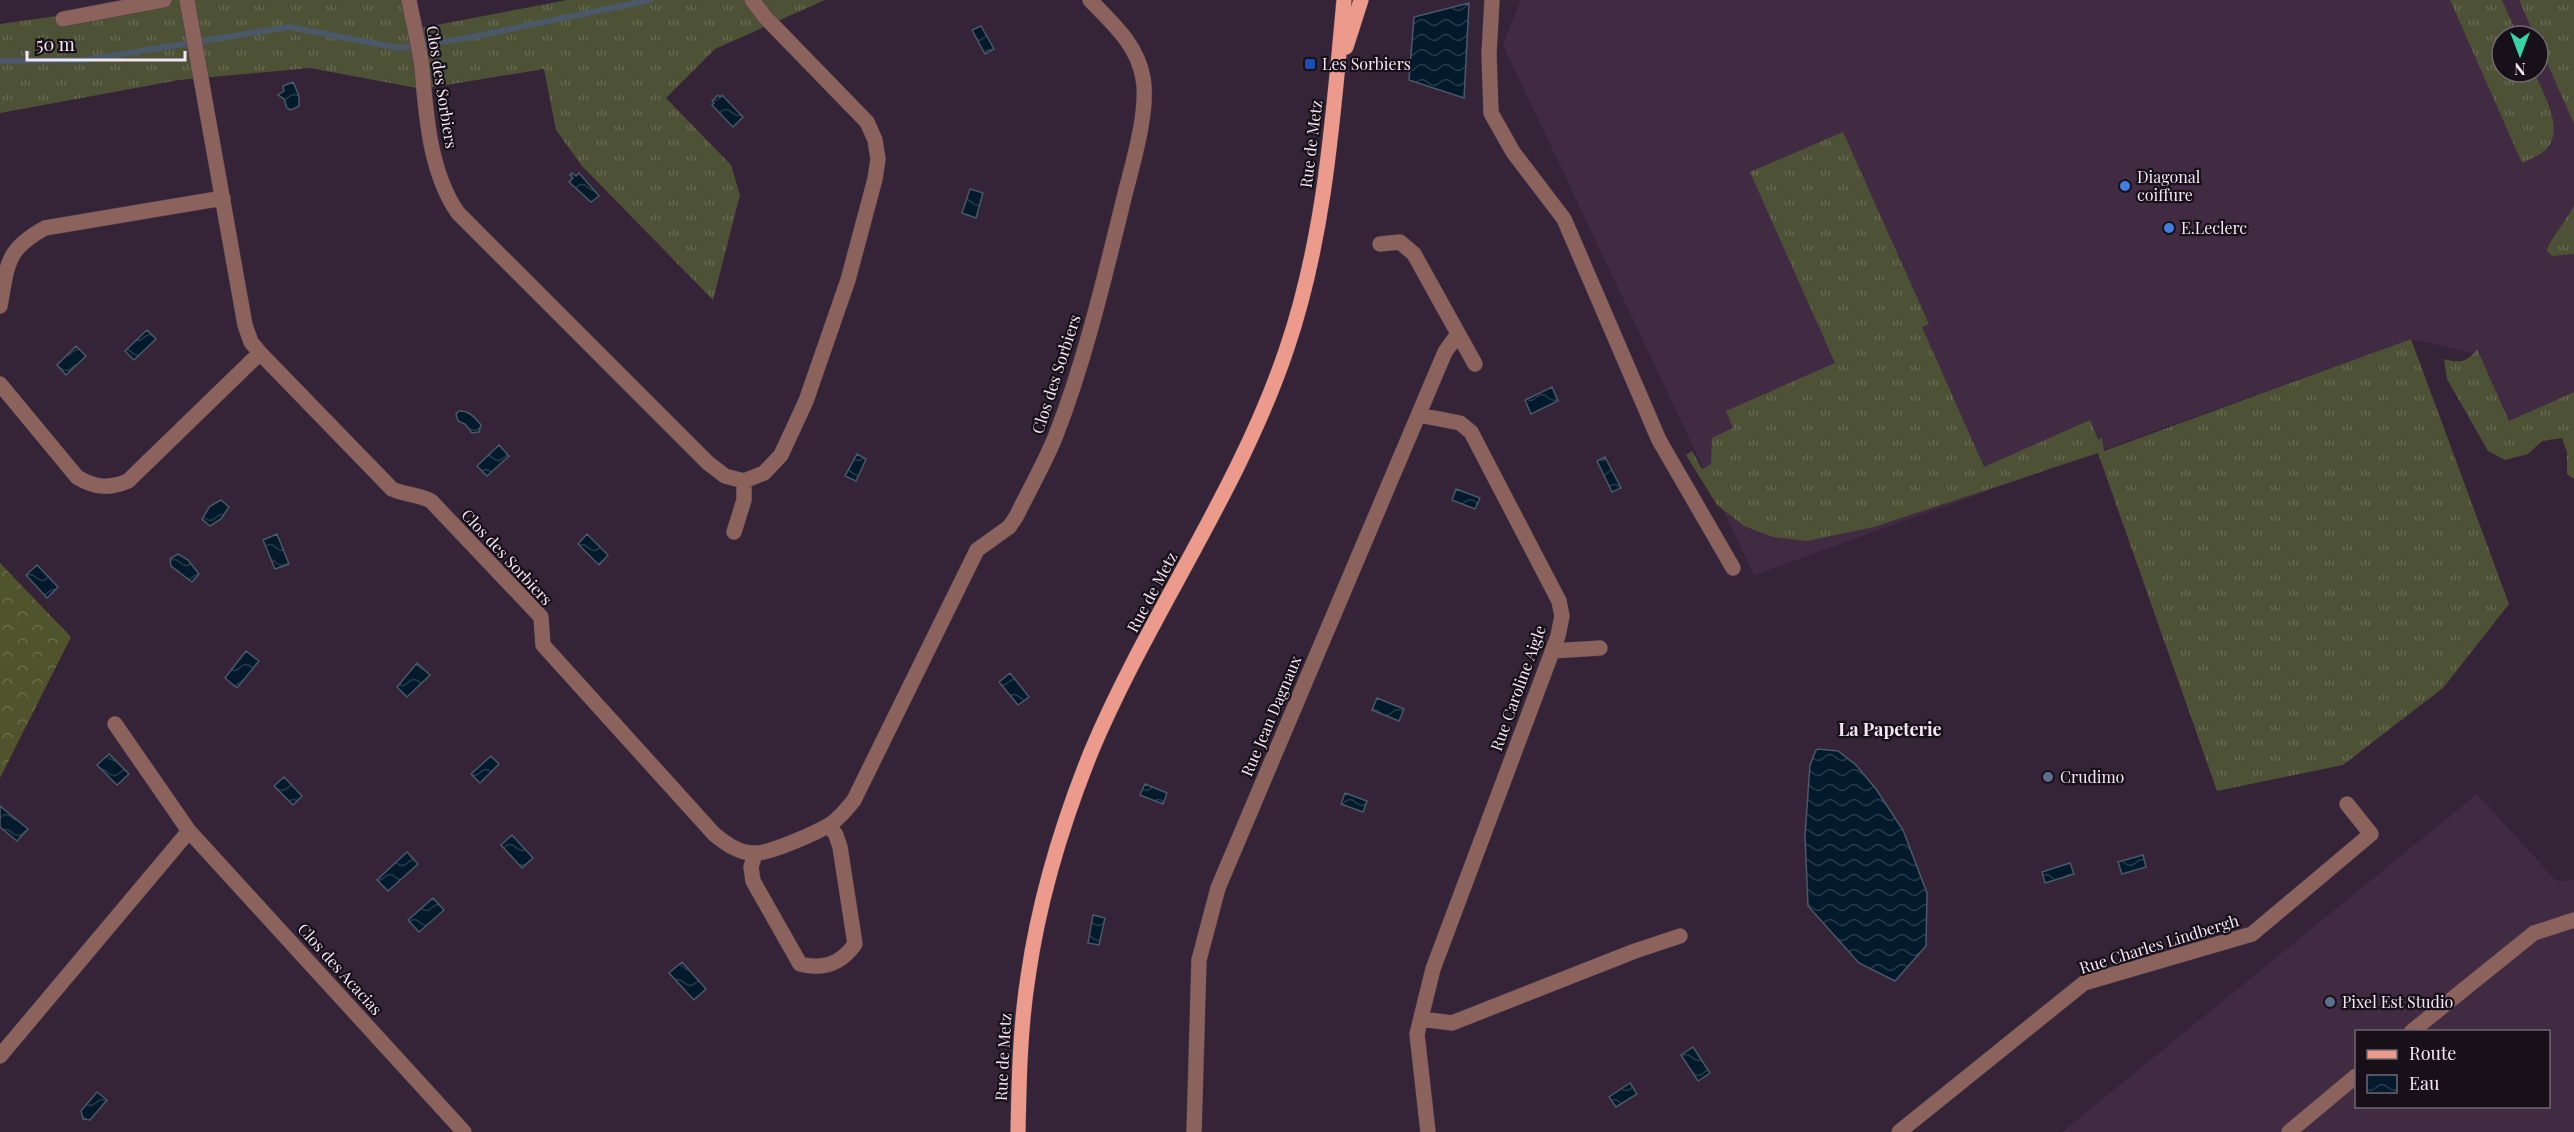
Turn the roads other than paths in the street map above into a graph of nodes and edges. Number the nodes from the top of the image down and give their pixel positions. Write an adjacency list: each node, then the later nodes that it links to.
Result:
1 (164, 0): 9 (street)
2 (187, 0): 11 (street, Clos des Sorbiers)
3 (409, 0): 19 (street, Clos des Sorbiers)
4 (752, 0): 19 (street)
5 (1090, 0): 26 (street, Clos des Sorbiers)
6 (1344, 0): 10 (main road, Rue de Metz)
7 (1361, 0): 10 (main road, Rue de Metz)
8 (1492, 0): 21 (street)
9 (63, 19)
10 (1337, 73): 36 (main road, Rue de Metz)
11 (223, 198): 13 (street); 15 (street, Clos des Sorbiers)
12 (1380, 244): 14 (street)
13 (0, 306)
14 (1458, 334): 16 (street); 18 (street, Rue Jean Dagnaux)
15 (260, 353): 17 (street); 28 (street, Clos des Sorbiers)
16 (1475, 364)
17 (0, 384)
18 (1419, 415): 23 (street, Rue Caroline Aigle); 37 (street, Rue Jean Dagnaux)
19 (744, 481): 20 (street)
20 (734, 532)
21 (1733, 568)
22 (1600, 648): 23 (street)
23 (1552, 651): 31 (street, Rue Caroline Aigle)
24 (115, 724): 27 (street, Clos des Acacias)
25 (2347, 804): 39 (street, Rue Charles Lindbergh)
26 (829, 825): 28 (street, Clos des Sorbiers); 28 (street)
27 (189, 831): 33 (street); 35 (street, Clos des Acacias)
28 (755, 854)
29 (2574, 920): 32 (street)
30 (1680, 936): 31 (street)
31 (1421, 1019): 38 (street, Rue Caroline Aigle)
32 (2413, 1030)
33 (0, 1056)
34 (2355, 1077): 40 (street)
35 (464, 1132)
36 (1018, 1132)
37 (1194, 1132)
38 (1428, 1132)
39 (1899, 1132)
40 (2289, 1132)

